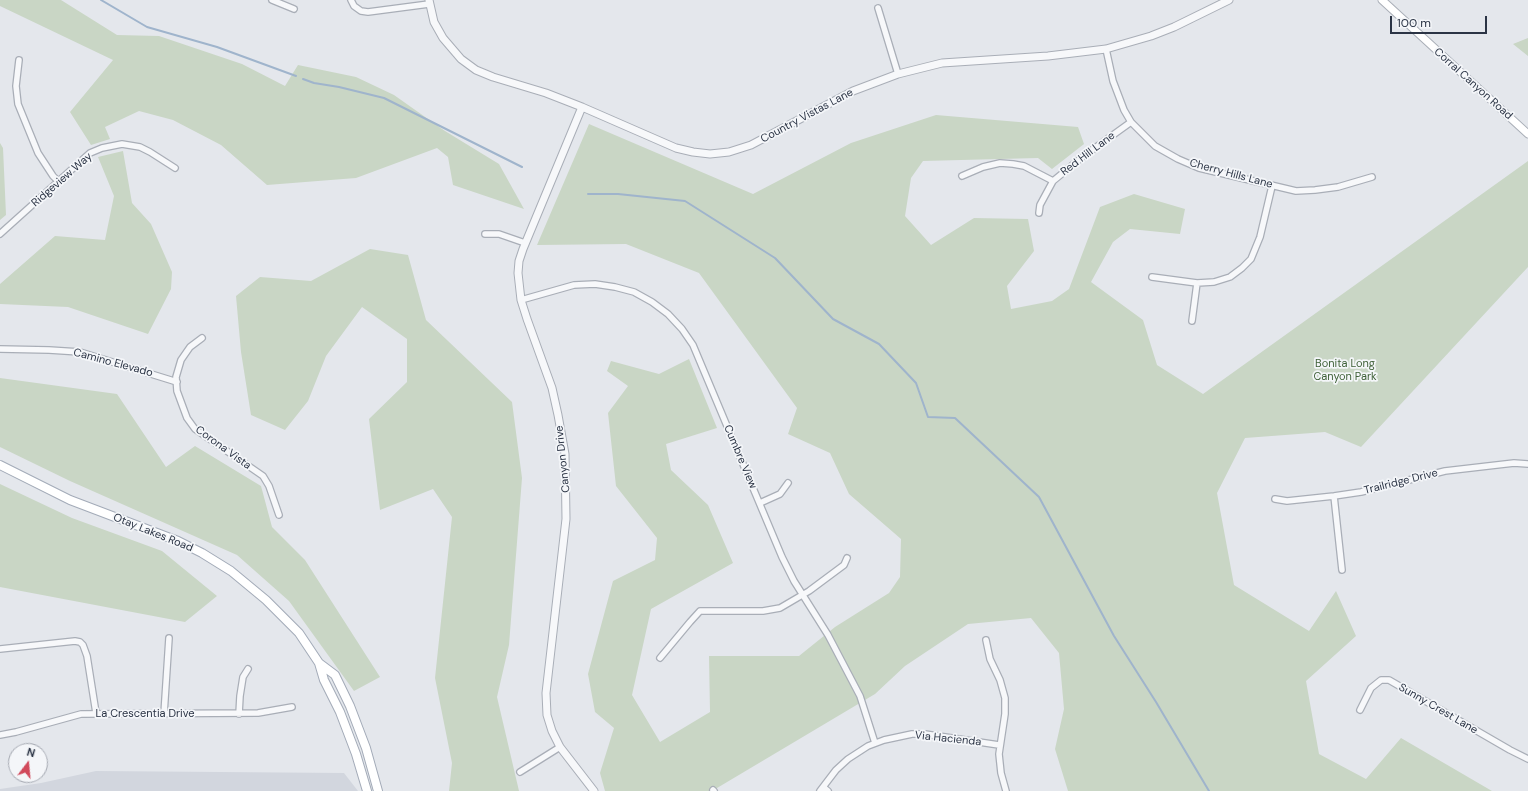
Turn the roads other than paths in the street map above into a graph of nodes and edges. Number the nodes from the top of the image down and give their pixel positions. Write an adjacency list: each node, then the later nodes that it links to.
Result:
1 (272, 0): 7 (street)
2 (351, 0): 5 (street)
3 (1229, 0): 8 (street, Country Vistas Lane)
4 (1382, 0): 13 (main road, Corral Canyon Road)
5 (429, 2): 11 (street, Country Vistas Lane)
6 (878, 8): 10 (street)
7 (294, 9)
8 (1106, 49): 10 (street, Country Vistas Lane); 12 (street, Cherry Hills Lane)
9 (19, 60): 18 (street)
10 (898, 74): 11 (street, Country Vistas Lane)
11 (582, 107): 23 (street, Canyon Drive)
12 (1131, 122): 17 (street, Red Hill Lane); 19 (street, Cherry Hills Lane)
13 (1528, 134)
14 (175, 168): 18 (street, Ridgeview Way)
15 (962, 176): 17 (street)
16 (1372, 177): 19 (street, Cherry Hills Lane)
17 (1053, 181): 20 (street, Red Hill Lane)
18 (59, 182): 21 (street, Ridgeview Way)
19 (1272, 186): 25 (street)
20 (1039, 213)
21 (0, 234)
22 (485, 234): 23 (street)
23 (525, 243): 26 (street, Canyon Drive)
24 (1152, 277): 25 (street)
25 (1197, 283): 27 (street)
26 (522, 300): 36 (street, Cumbre View); 55 (street, Canyon Drive)
27 (1192, 321)
28 (202, 338): 30 (street, Corona Vista)
29 (0, 349): 30 (street, Camino Elevado)
30 (176, 382): 37 (street, Corona Vista)
31 (1528, 464): 34 (street, Trailridge Drive)
32 (0, 465): 45 (main road, Otay Lakes Road)
33 (788, 483): 36 (street)
34 (1334, 496): 35 (street, Trailridge Drive); 39 (street)
35 (1274, 499)
36 (760, 503): 40 (street, Cumbre View)
37 (279, 515)
38 (847, 558): 40 (street)
39 (1342, 570)
40 (803, 595): 44 (street); 53 (street, Cumbre View)
41 (169, 638): 50 (street)
42 (986, 640): 54 (street)
43 (0, 649): 49 (street)
44 (660, 658)
45 (319, 663): 59 (main road, Otay Lakes Road); 60 (main road, Otay Lakes Road)
46 (248, 669): 51 (street)
47 (292, 707): 51 (street, La Crescentia Drive)
48 (1360, 710): 56 (street, Sunny Crest Lane)
49 (96, 714): 50 (street, La Crescentia Drive); 52 (street, La Crescentia Drive)
50 (164, 714): 51 (street, La Crescentia Drive)
51 (239, 714)
52 (0, 735)
53 (875, 743): 54 (street, Via Hacienda); 58 (street, Via Hacienda)
54 (999, 745): 63 (street)
55 (560, 747): 57 (street); 61 (street, Canyon Drive)
56 (1528, 759)
57 (520, 772)
58 (821, 789): 62 (street)
59 (367, 791)
60 (378, 791)
61 (594, 791)
62 (828, 791)
63 (1006, 791)

